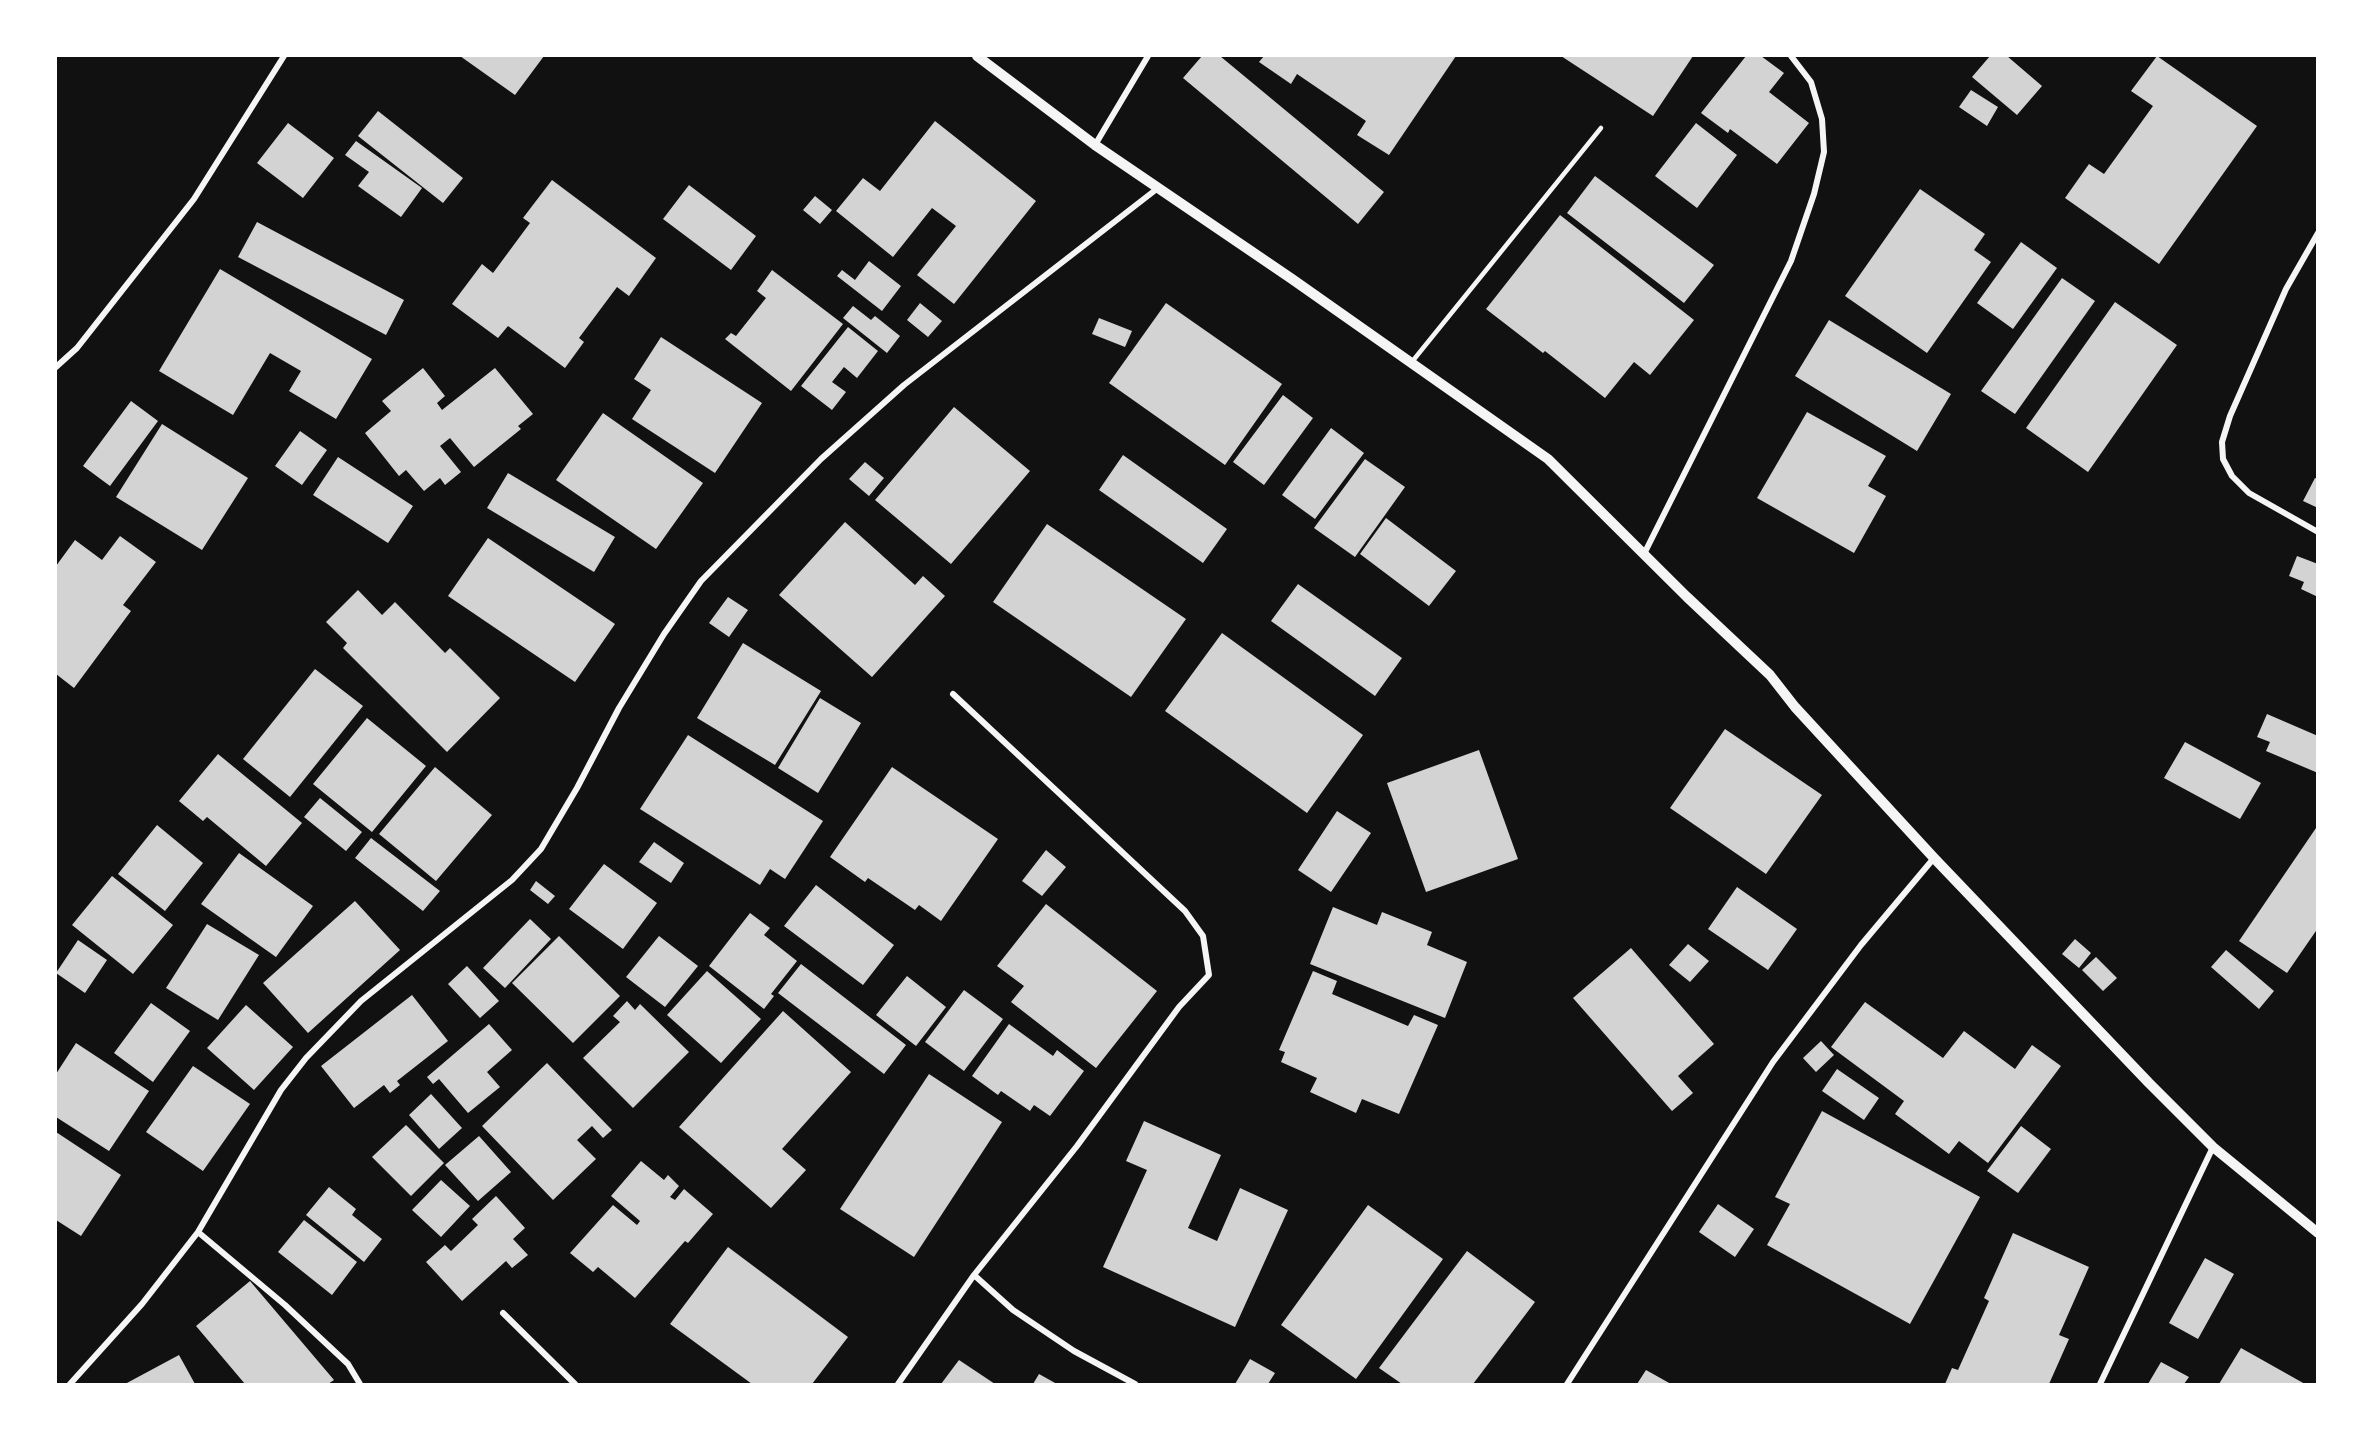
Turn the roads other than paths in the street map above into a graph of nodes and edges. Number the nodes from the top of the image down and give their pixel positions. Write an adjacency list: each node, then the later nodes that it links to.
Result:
1 (284, 56): 10 (street)
2 (977, 56): 6 (street)
3 (1148, 56): 6 (street)
4 (1791, 56): 12 (street)
5 (1601, 128): 9 (lane)
6 (1095, 145): 7 (street)
7 (1158, 188): 9 (street); 16 (street)
8 (2318, 233): 11 (street)
9 (1411, 363): 12 (street)
10 (56, 368)
11 (2318, 532)
12 (1644, 554): 14 (street)
13 (953, 694): 18 (street)
14 (1934, 858): 15 (street); 25 (street)
15 (2213, 1147): 17 (street); 26 (street)
16 (198, 1232): 20 (street); 21 (street)
17 (2318, 1233)
18 (974, 1275): 23 (street); 24 (street)
19 (503, 1313): 22 (street)
20 (70, 1384)
21 (360, 1384)
22 (575, 1384)
23 (898, 1384)
24 (1135, 1384)
25 (1567, 1384)
26 (2100, 1384)

